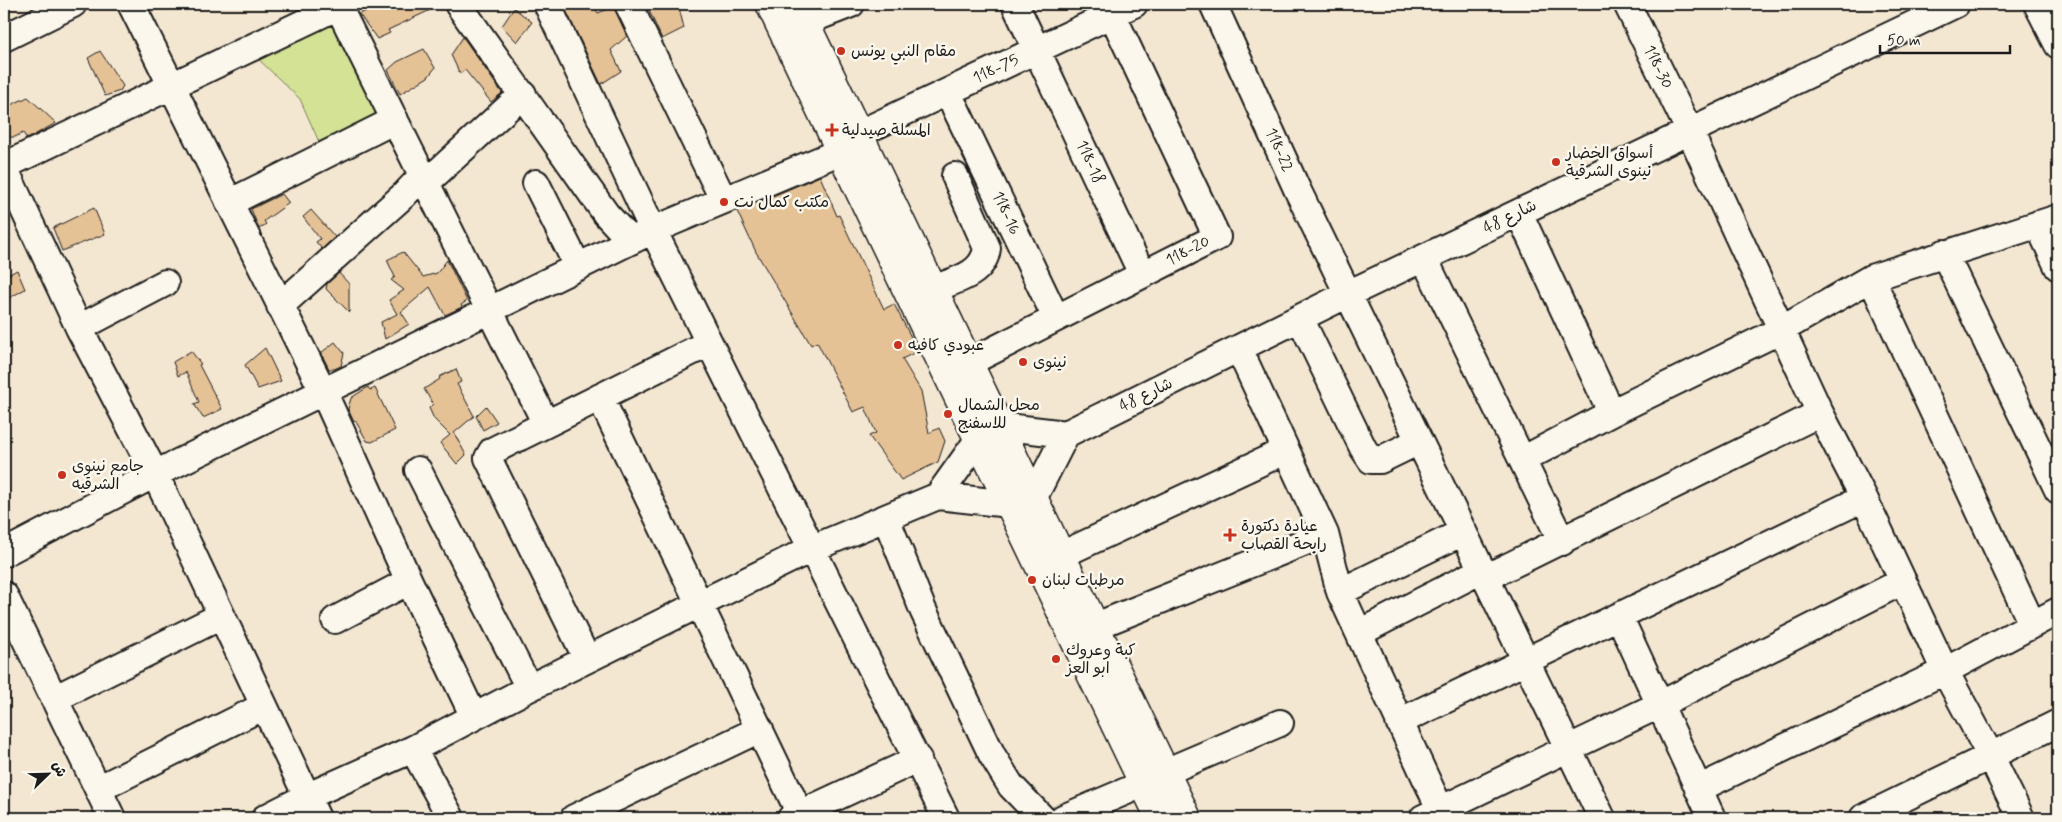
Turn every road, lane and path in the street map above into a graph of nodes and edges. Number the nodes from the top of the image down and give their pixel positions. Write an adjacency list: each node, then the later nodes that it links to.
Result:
1 (73, 4): 16 (street)
2 (131, 4): 19 (street)
3 (339, 4): 19 (street); 22 (street)
4 (458, 4): 20 (street)
5 (547, 4): 33 (street)
6 (628, 4): 29 (street)
7 (770, 4): 24 (main road)
8 (851, 4): 15 (street)
9 (1015, 4): 18 (street, 118-18)
10 (1213, 4): 42 (street, 118-22)
11 (1956, 4): 23 (street, شارع 48)
12 (2037, 4): 17 (street)
13 (1634, 6): 23 (street, 118-30)
14 (1123, 9): 18 (street, 118-75); 38 (street, 118-20)
15 (801, 13): 24 (main road)
16 (4, 38)
17 (2058, 45)
18 (1037, 50): 24 (street, 118-75); 38 (street, 118-18)
19 (171, 86): 25 (street); 30 (street)
20 (523, 94): 27 (street); 33 (street)
21 (956, 107): 45 (street, 118-16)
22 (395, 120): 27 (street); 30 (street)
23 (1689, 130): 31 (street, شارع 48); 48 (street, 118-30)
24 (848, 143): 29 (street, 118-75); 41 (main road); 57 (main road)
25 (4, 167): 47 (street)
26 (955, 176): 41 (street)
27 (424, 179): 43 (street); 44 (street)
28 (536, 183): 36 (street)
29 (723, 199): 33 (street, 118-75)
30 (229, 202): 43 (street)
31 (1519, 212): 35 (street, شارع 48); 54 (street)
32 (2048, 221): 34 (street); 37 (street)
33 (642, 236): 36 (street, 118-75); 49 (street)
34 (1944, 254): 39 (street); 64 (street)
35 (1424, 258): 42 (street, شارع 48); 61 (street)
36 (578, 267): 44 (street, 118-75)
37 (2058, 267)
38 (1142, 274): 45 (street, 118-20)
39 (1871, 278): 48 (street); 85 (street)
40 (166, 283): 47 (street)
41 (932, 289): 51 (main road)
42 (1348, 294): 46 (street, شارع 48); 59 (street, 118-22)
43 (280, 306): 52 (street)
44 (489, 310): 52 (street, 118-75); 56 (street)
45 (1056, 318): 51 (street, 118-20)
46 (1300, 318): 50 (street, شارع 48); 59 (street)
47 (78, 328): 63 (street)
48 (1781, 330): 54 (street); 55 (street, 118-30)
49 (709, 343): 53 (street); 72 (street)
50 (1239, 349): 58 (street, شارع 48); 60 (street)
51 (968, 363): 57 (main road)
52 (324, 392): 63 (street, 118-75); 76 (street)
53 (600, 397): 56 (street); 80 (street)
54 (1614, 412): 61 (street)
55 (1820, 414): 66 (street, 118-30); 71 (street)
56 (546, 424): 88 (street)
57 (989, 433): 58 (street); 65 (street); 67 (main road)
58 (1066, 434): 67 (street)
59 (1419, 441): 69 (street, 118-22)
60 (1286, 451): 70 (street); 74 (street)
61 (1522, 460): 71 (street)
62 (418, 470): 91 (street)
63 (155, 474): 73 (street, 118-75); 82 (street)
64 (2058, 490)
65 (938, 496): 67 (street); 68 (street)
66 (1864, 498): 77 (street, 118-30); 83 (street)
67 (1022, 500): 74 (main road); 104 (main road)
68 (886, 518): 72 (street); 115 (street)
69 (1463, 532): 75 (street, 118-22); 78 (street)
70 (1324, 534): 78 (street); 86 (street)
71 (1562, 542): 75 (street)
72 (811, 549): 80 (street); 103 (street)
73 (4, 553)
74 (1062, 555): 86 (main road)
75 (1483, 575): 87 (street); 89 (street, 118-22)
76 (409, 581): 84 (street); 95 (street)
77 (1903, 581): 90 (street, 118-30); 93 (street)
78 (1340, 592): 87 (street)
79 (4, 594): 92 (street)
80 (701, 604): 88 (street); 99 (street)
81 (2058, 611): 85 (street)
82 (222, 616): 92 (street); 94 (street)
83 (1619, 616): 89 (street); 93 (street)
84 (335, 620)
85 (2032, 624): 90 (street)
86 (1096, 626): 104 (main road)
87 (1359, 633): 96 (street)
88 (587, 659): 91 (street)
89 (1525, 662): 96 (street); 100 (street, 118-22)
90 (1945, 670): 102 (street, 118-30); 106 (street)
91 (529, 688): 95 (street)
92 (54, 699): 105 (street)
93 (1659, 705): 100 (street); 106 (street)
94 (264, 706): 105 (street); 107 (street)
95 (474, 716): 101 (street)
96 (1399, 722): 108 (street)
97 (1280, 723): 104 (street)
98 (2058, 723): 102 (street)
99 (760, 729): 109 (street); 113 (street)
100 (1566, 748): 108 (street); 119 (street, 118-22)
101 (413, 749): 107 (street); 112 (street)
102 (1990, 755): 121 (street); 122 (street, 118-30)
103 (918, 759): 109 (street); 114 (street)
104 (1154, 778): 116 (street); 117 (main road); 118 (main road)
105 (98, 789): 110 (street)
106 (1698, 789): 120 (street)
107 (312, 808): 111 (street)
108 (1447, 811)
109 (796, 816)
110 (112, 818)
111 (265, 818)
112 (451, 818)
113 (574, 818)
114 (946, 818)
115 (1042, 818)
116 (1063, 818)
117 (1160, 818)
118 (1187, 818)
119 (1602, 818)
120 (1712, 818)
121 (1863, 818)
122 (2020, 818)

